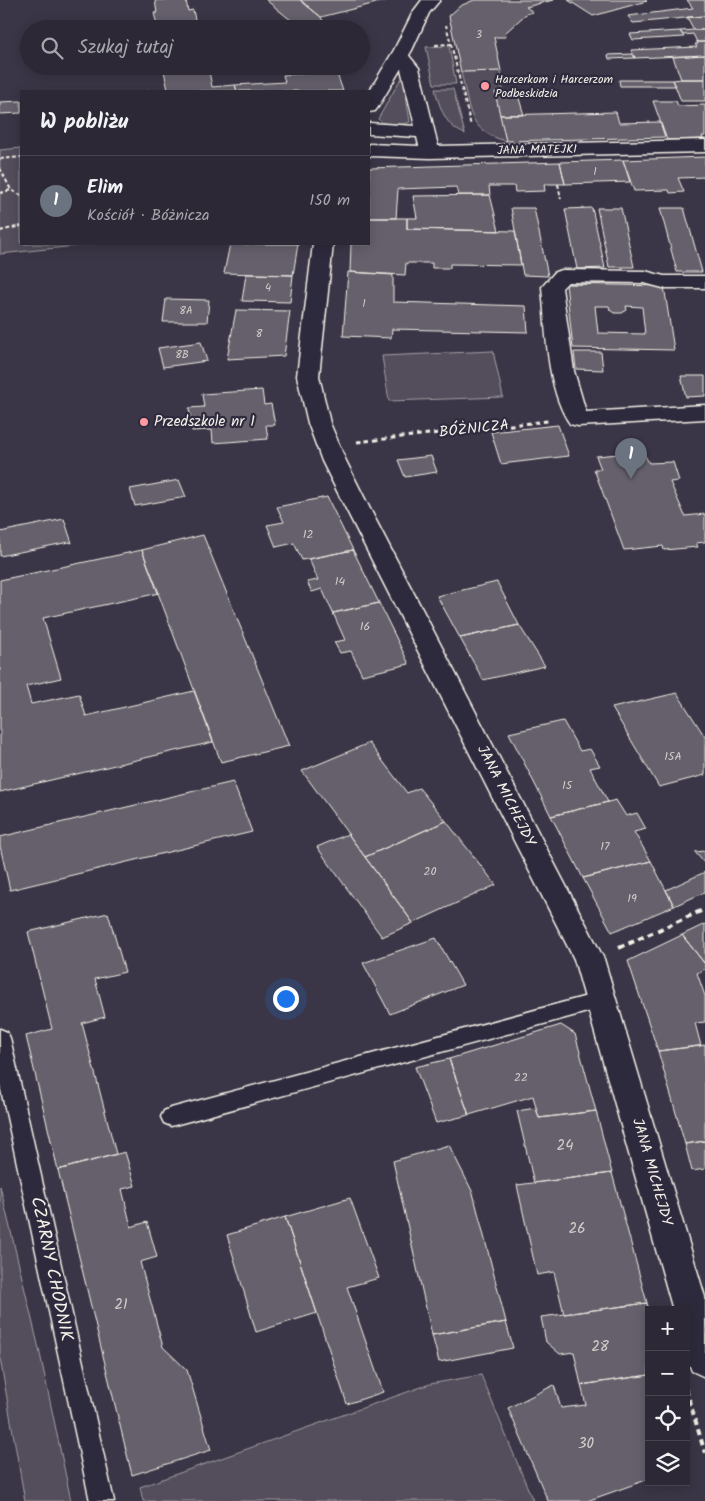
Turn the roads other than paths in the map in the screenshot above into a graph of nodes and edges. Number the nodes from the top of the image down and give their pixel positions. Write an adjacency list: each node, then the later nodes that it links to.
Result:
1 (432, 0): 2 (street)
2 (400, 56): 3 (street); 5 (street)
3 (370, 105)
4 (370, 129): 5 (street)
5 (426, 132): 8 (street)
6 (705, 146): 8 (street, JANA MATEJKI)
7 (370, 150): 8 (street, JANA MATEJKI)
8 (430, 152)
9 (324, 245): 12 (street, JANA MICHEJDY)
10 (705, 282): 11 (street)
11 (705, 412)
12 (602, 1000): 14 (lane); 15 (street, JANA MICHEJDY)
13 (0, 1038): 16 (lane, CZARNY CHODNIK)
14 (171, 1117)
15 (705, 1359)
16 (102, 1501)

